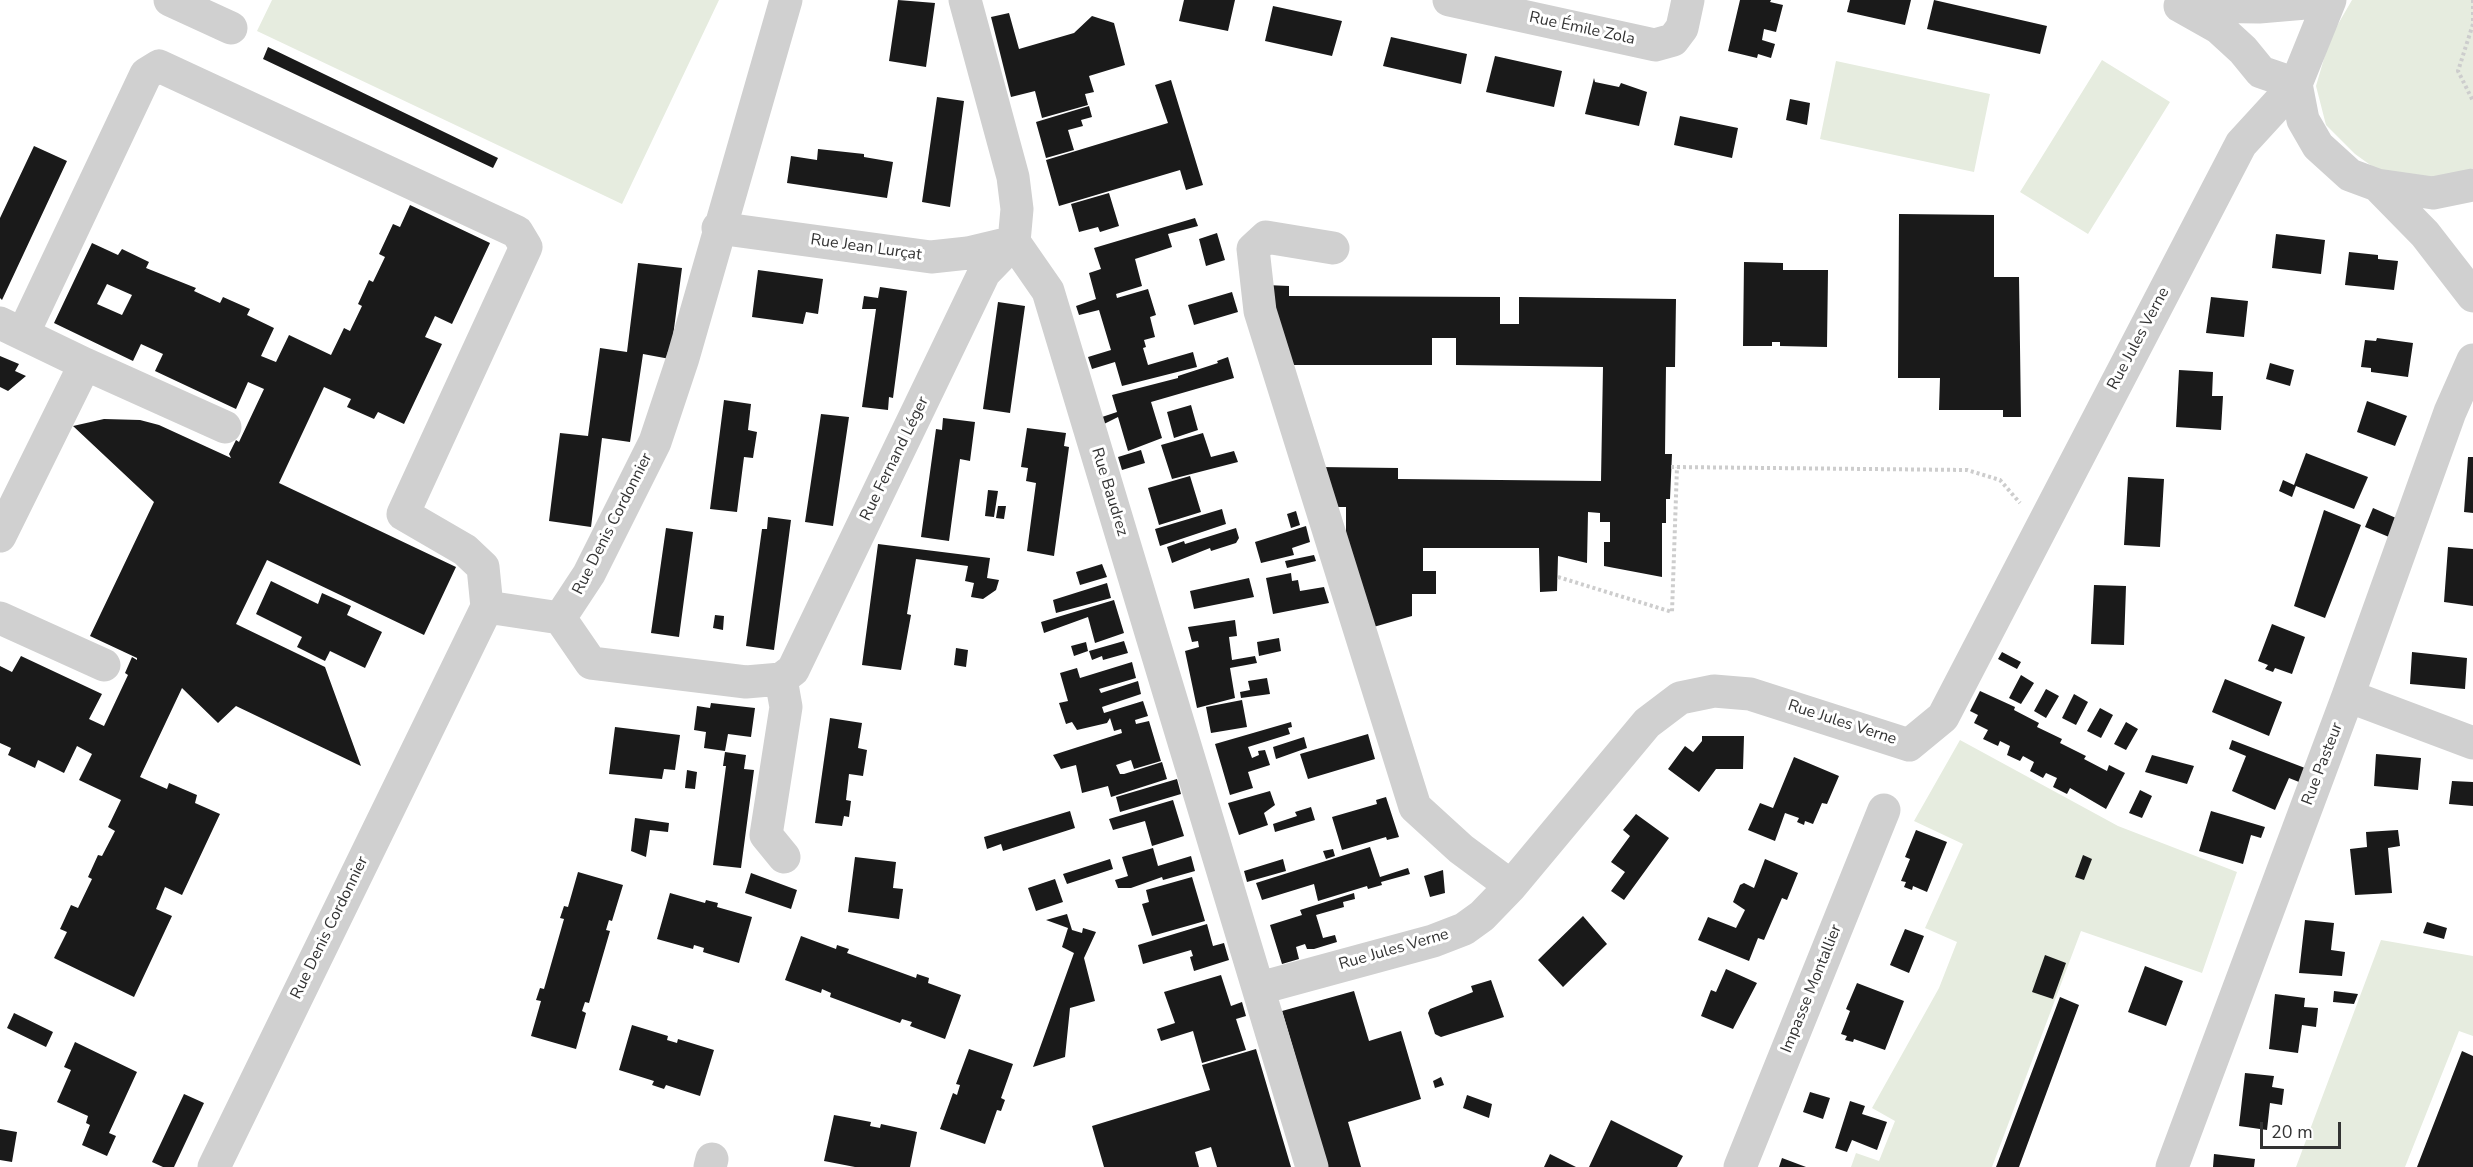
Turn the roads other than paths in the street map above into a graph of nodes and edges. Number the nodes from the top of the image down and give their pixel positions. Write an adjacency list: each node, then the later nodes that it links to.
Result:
1 (170, 0): 8 (street)
2 (786, 0): 12 (street, Rue Denis Cordonnier)
3 (965, 0): 13 (street)
4 (1449, 0): 5 (street, Rue Émile Zola)
5 (1688, 0)
6 (2330, 1): 7 (street); 9 (street)
7 (2170, 3): 9 (street)
8 (231, 28)
9 (2296, 84): 10 (street); 30 (street, Rue Jules Verne)
10 (2377, 185): 11 (street); 15 (street)
11 (2473, 185)
12 (718, 228): 13 (street, Rue Jean Lurçat); 23 (street, Rue Denis Cordonnier)
13 (1014, 242): 25 (street, Rue Fernand Léger); 31 (street, Rue Baudrez)
14 (1333, 248): 30 (street)
15 (2473, 296)
16 (11, 329): 18 (street); 21 (street)
17 (2473, 360): 26 (street, Rue Pasteur)
18 (85, 364): 19 (street); 20 (street)
19 (225, 427)
20 (0, 536)
21 (486, 607): 23 (street); 32 (street, Rue Denis Cordonnier)
22 (0, 618): 24 (street)
23 (560, 618): 25 (street)
24 (104, 665)
25 (781, 679): 29 (street)
26 (2348, 696): 27 (street); 35 (street, Rue Pasteur)
27 (2473, 743)
28 (1884, 810): 34 (street, Impasse Montallier)
29 (784, 857)
30 (1511, 886): 31 (street, Rue Jules Verne)
31 (1260, 988): 33 (street, Rue Baudrez)
32 (214, 1167)
33 (1312, 1167)
34 (1740, 1167)
35 (2172, 1167)

